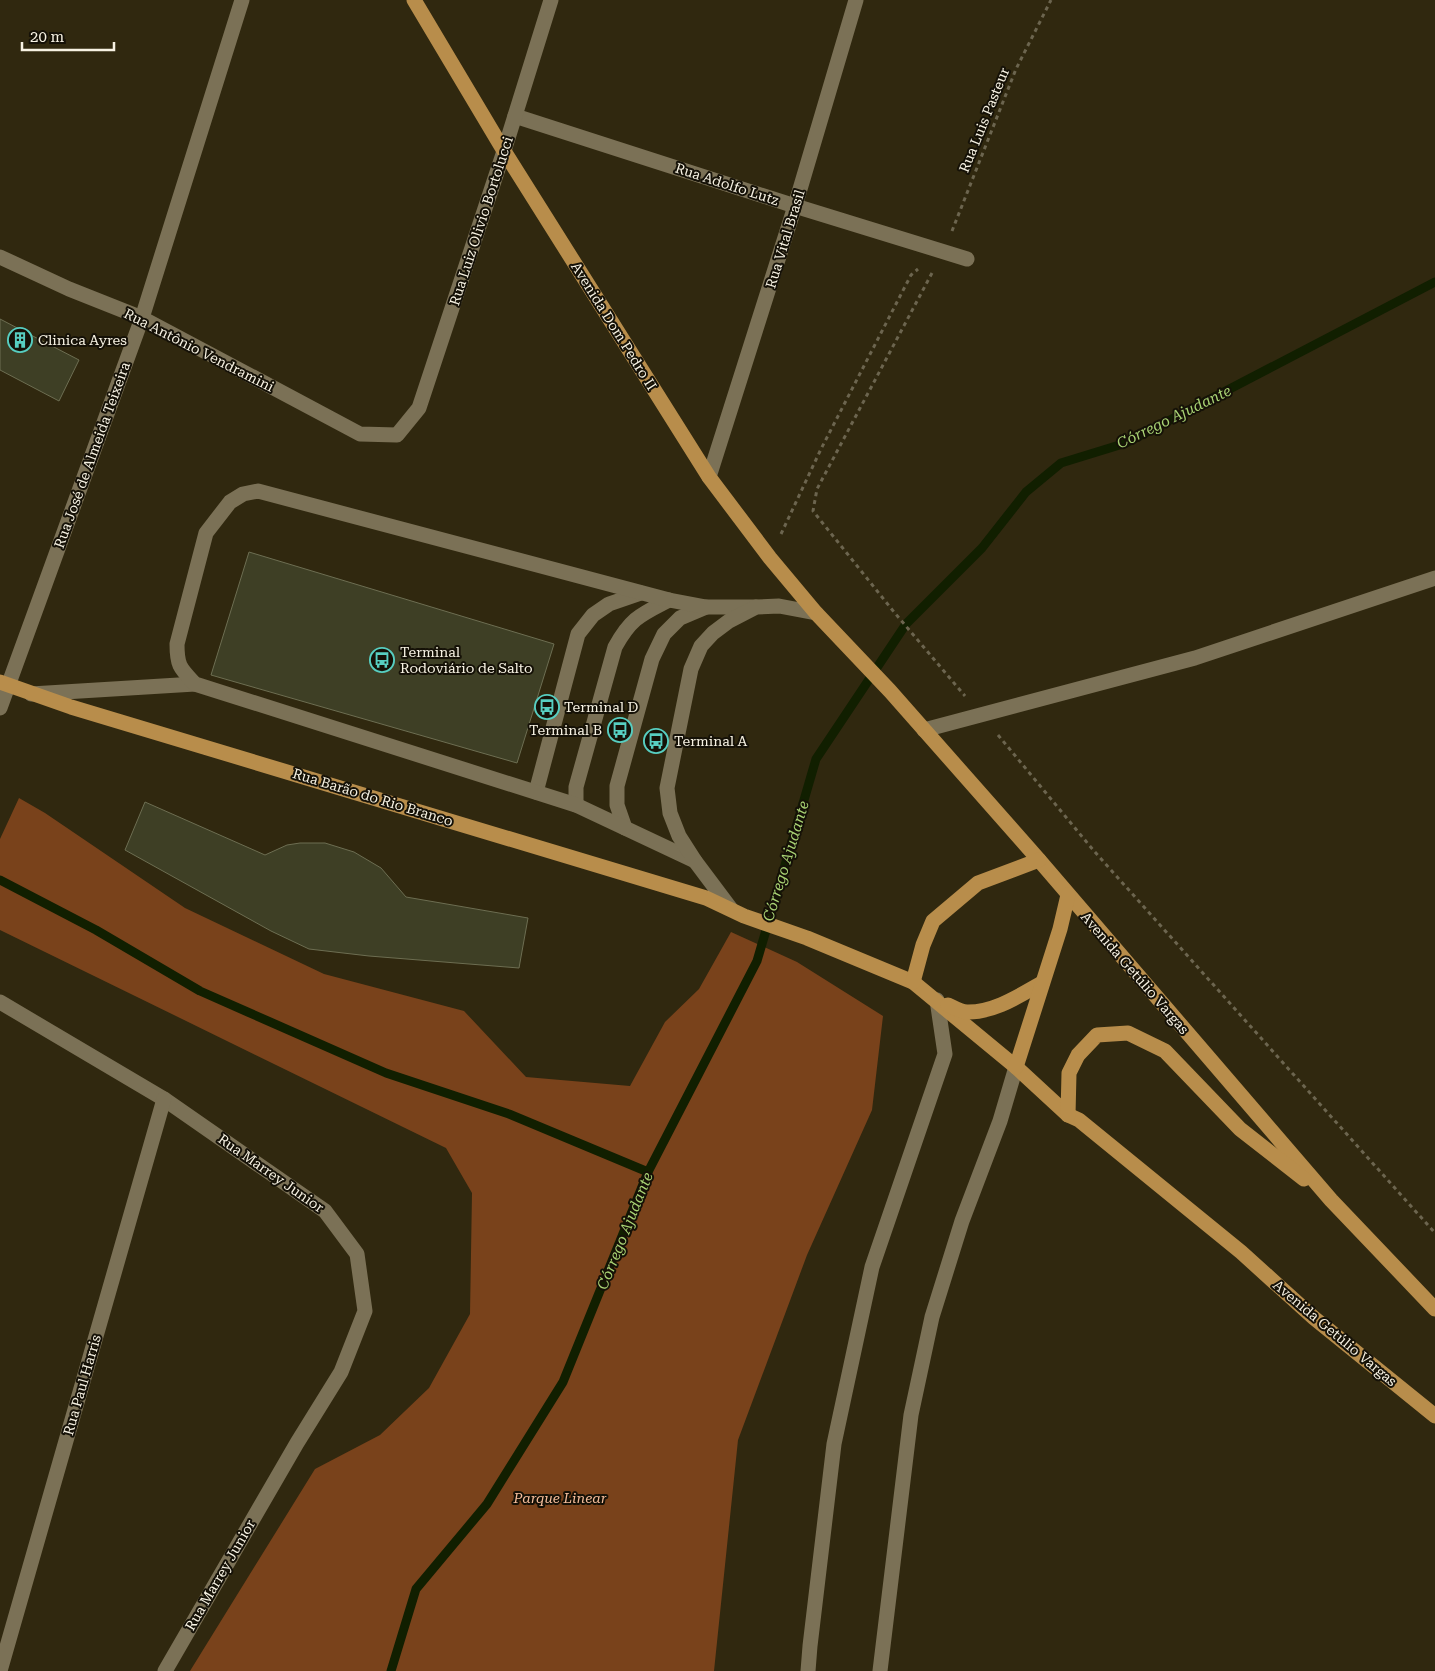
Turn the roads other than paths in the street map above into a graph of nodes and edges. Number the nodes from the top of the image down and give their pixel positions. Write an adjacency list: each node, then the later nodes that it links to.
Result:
1 (242, 0): 10 (street, Rua José de Almeida Teixeira)
2 (414, 0): 6 (main road, Avenida Dom Pedro II)
3 (552, 0): 5 (street, Rua Luiz Olivio Bortolucci)
4 (856, 0): 7 (street, Rua Vital Brasil)
5 (516, 116): 6 (street, Rua Luiz Olivio Bortolucci); 7 (street, Rua Adolfo Lutz)
6 (504, 152): 11 (street, Rua Luiz Olivio Bortolucci); 12 (main road, Avenida Dom Pedro II)
7 (795, 206): 9 (street, Rua Adolfo Lutz); 12 (street, Rua Vital Brasil)
8 (0, 257): 10 (street, Rua Antônio Vendramini)
9 (967, 259)
10 (142, 318): 11 (street, Rua Antônio Vendramini); 20 (street, Rua José de Almeida Teixeira)
11 (397, 435)
12 (709, 477): 18 (main road, Avenida Dom Pedro II)
13 (1435, 578): 24 (street)
14 (641, 593): 15 (street); 21 (street); 25 (street)
15 (668, 600): 16 (street); 26 (street)
16 (706, 607): 17 (street); 27 (street)
17 (756, 607): 18 (street); 29 (street)
18 (816, 613): 19 (main road, Avenida Dom Pedro II)
19 (837, 634): 24 (main road, Avenida Getúlio Vargas)
20 (4, 683): 22 (main road, Rua Barão do Rio Branco); 23 (street, Rua José de Almeida Teixeira)
21 (195, 684): 22 (street); 25 (street)
22 (29, 694): 31 (main road, Rua Barão do Rio Branco)
23 (0, 708)
24 (924, 730): 28 (main road, Avenida Getúlio Vargas)
25 (536, 792): 26 (street)
26 (576, 805): 27 (street)
27 (625, 828): 29 (street)
28 (1039, 860): 30 (main road, Avenida Getúlio Vargas); 33 (main road)
29 (695, 861): 31 (street)
30 (1068, 895): 34 (main road); 40 (main road, Avenida Getúlio Vargas)
31 (730, 909): 32 (main road, Rua Barão do Rio Branco)
32 (744, 916): 33 (main road, Avenida Getúlio Vargas)
33 (913, 982): 35 (main road, Avenida Getúlio Vargas)
34 (1042, 983): 35 (main road); 37 (main road)
35 (937, 1000): 37 (main road, Avenida Getúlio Vargas); 45 (street)
36 (0, 1002): 38 (street, Rua Marrey Junior)
37 (1016, 1067): 39 (main road, Avenida Getúlio Vargas); 46 (street)
38 (164, 1099): 43 (street, Rua Paul Harris); 44 (street, Rua Marrey Junior)
39 (1068, 1115): 40 (main road); 42 (main road, Avenida Getúlio Vargas)
40 (1330, 1200): 41 (main road, Avenida Getúlio Vargas)
41 (1435, 1309)
42 (1435, 1416)
43 (0, 1671)
44 (165, 1671)
45 (808, 1671)
46 (880, 1671)

